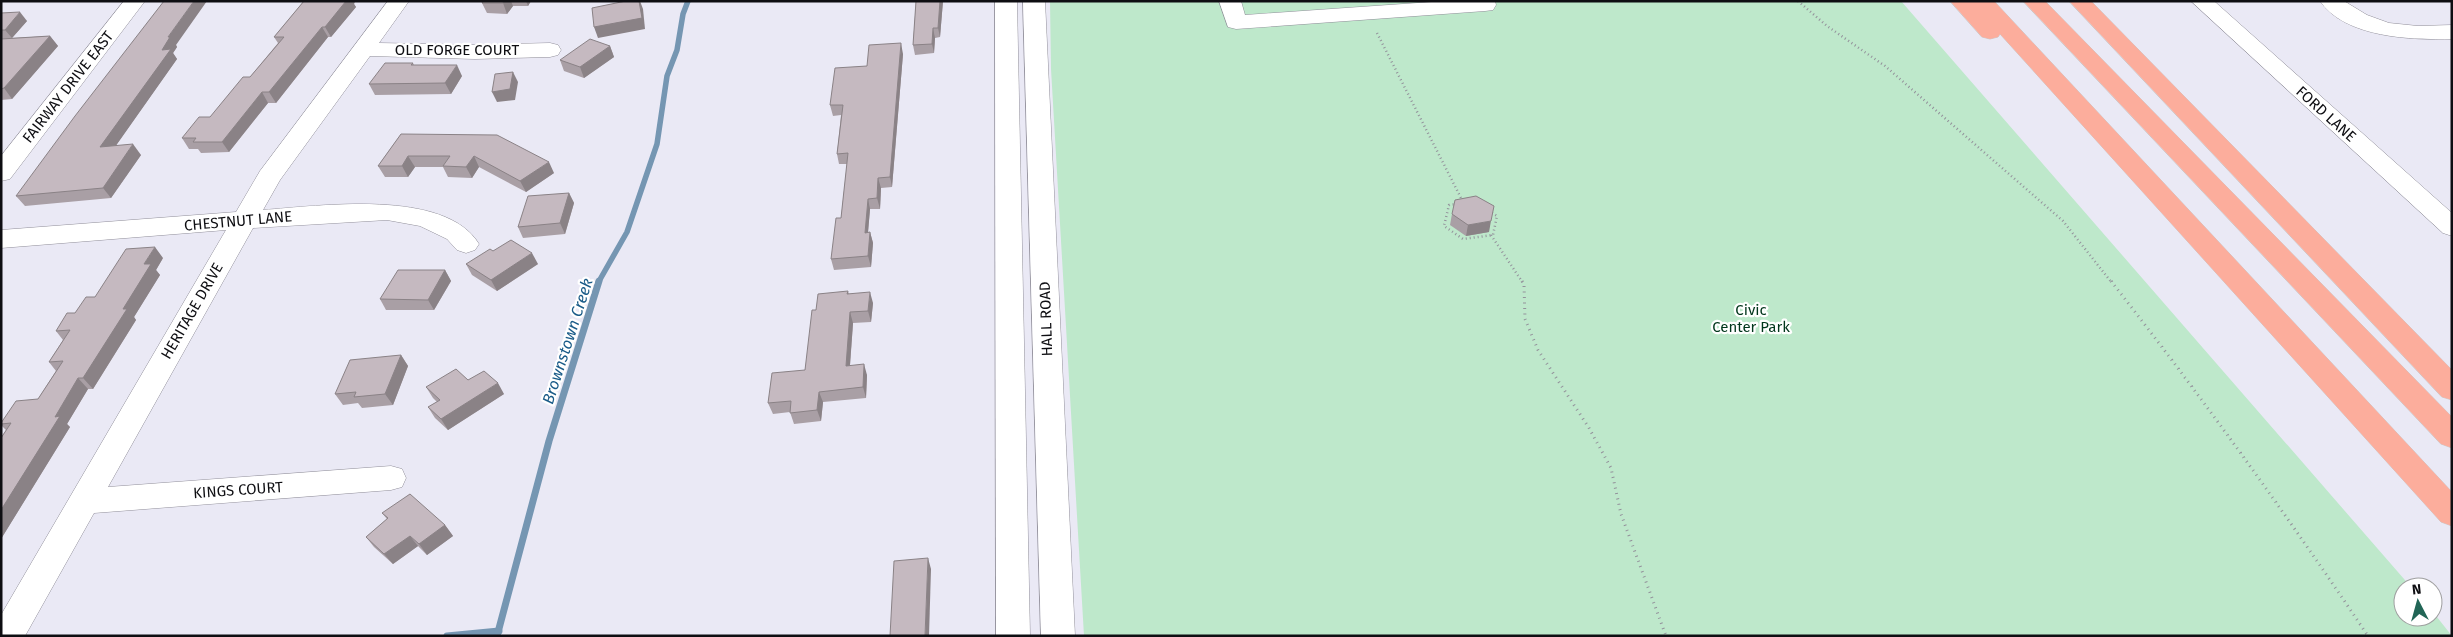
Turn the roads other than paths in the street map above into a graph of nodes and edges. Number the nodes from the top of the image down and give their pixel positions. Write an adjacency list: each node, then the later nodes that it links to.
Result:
1 (135, 1): 19 (street, FAIRWAY DRIVE EAST)
2 (399, 1): 15 (street, HERITAGE DRIVE)
3 (1006, 1): 22 (street)
4 (1034, 1): 21 (street, HALL ROAD)
5 (1230, 1): 6 (street)
6 (1484, 1)
7 (1960, 1): 18 (highway)
8 (1982, 1): 18 (highway)
9 (2033, 1): 27 (highway)
10 (2079, 1): 17 (highway)
11 (2095, 1): 17 (highway)
12 (2201, 1): 23 (street, FORD LANE)
13 (2330, 1): 14 (street)
14 (2452, 32)
15 (364, 50): 16 (street, OLD FORGE COURT); 20 (street, HERITAGE DRIVE)
16 (550, 50)
17 (2151, 73): 26 (highway)
18 (2133, 167): 30 (highway)
19 (1, 173)
20 (244, 220): 24 (street, CHESTNUT LANE); 25 (street, CHESTNUT LANE); 29 (street, HERITAGE DRIVE)
21 (1043, 224): 22 (street); 33 (street, HALL ROAD)
22 (1008, 227): 32 (street)
23 (2452, 227)
24 (1, 239)
25 (466, 244)
26 (2452, 389)
27 (2452, 436)
28 (391, 478): 29 (street, KINGS COURT)
29 (84, 501): 31 (street, HERITAGE DRIVE)
30 (2452, 513)
31 (7, 636)
32 (1013, 636)
33 (1058, 636)

